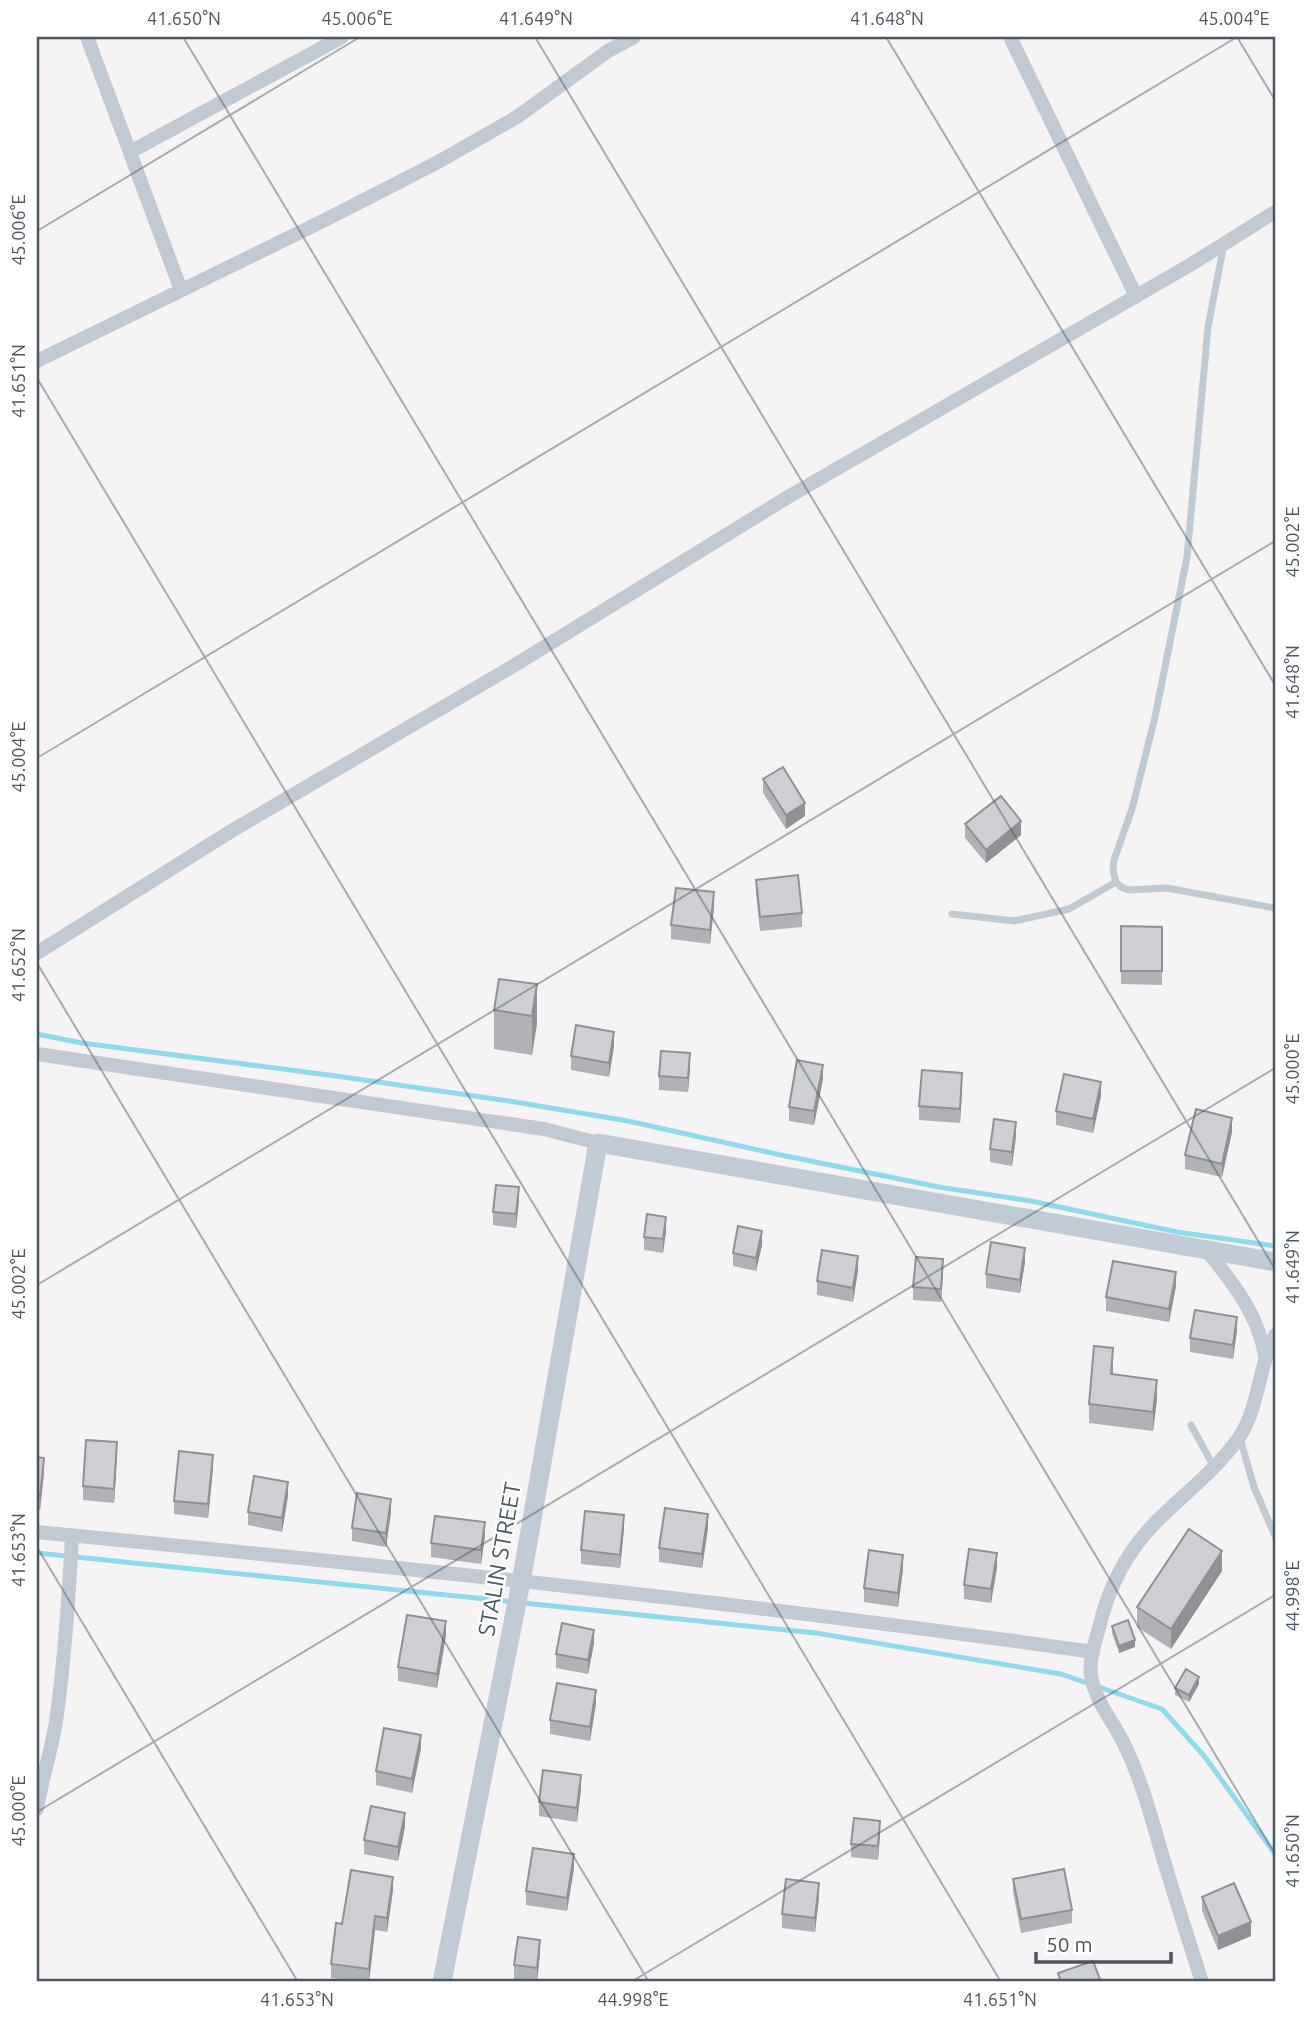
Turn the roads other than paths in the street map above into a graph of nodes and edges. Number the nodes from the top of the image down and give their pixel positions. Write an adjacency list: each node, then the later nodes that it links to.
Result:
1 (87, 37): 5 (street)
2 (342, 37): 5 (street)
3 (634, 37): 8 (street)
4 (1010, 37): 9 (street)
5 (130, 152): 8 (street)
6 (1275, 212): 7 (street)
7 (1224, 244): 9 (street); 11 (lane)
8 (181, 290): 10 (street)
9 (1136, 296): 14 (street)
10 (37, 361)
11 (1116, 882): 12 (lane); 13 (lane)
12 (1275, 908)
13 (952, 914)
14 (37, 953)
15 (37, 1054): 16 (street)
16 (598, 1143): 17 (street); 27 (street, STALIN STREET)
17 (1208, 1252): 18 (street); 20 (street)
18 (1275, 1262)
19 (1275, 1335): 20 (street)
20 (1265, 1358): 22 (street)
21 (1191, 1425): 23 (lane)
22 (1240, 1437): 23 (street); 26 (lane)
23 (1214, 1467): 28 (street)
24 (37, 1532): 25 (street)
25 (72, 1536): 27 (street); 29 (street)
26 (1275, 1536)
27 (521, 1582): 28 (street); 30 (street, STALIN STREET)
28 (1093, 1652): 31 (street)
29 (37, 1809)
30 (442, 1982)
31 (1202, 1982)

